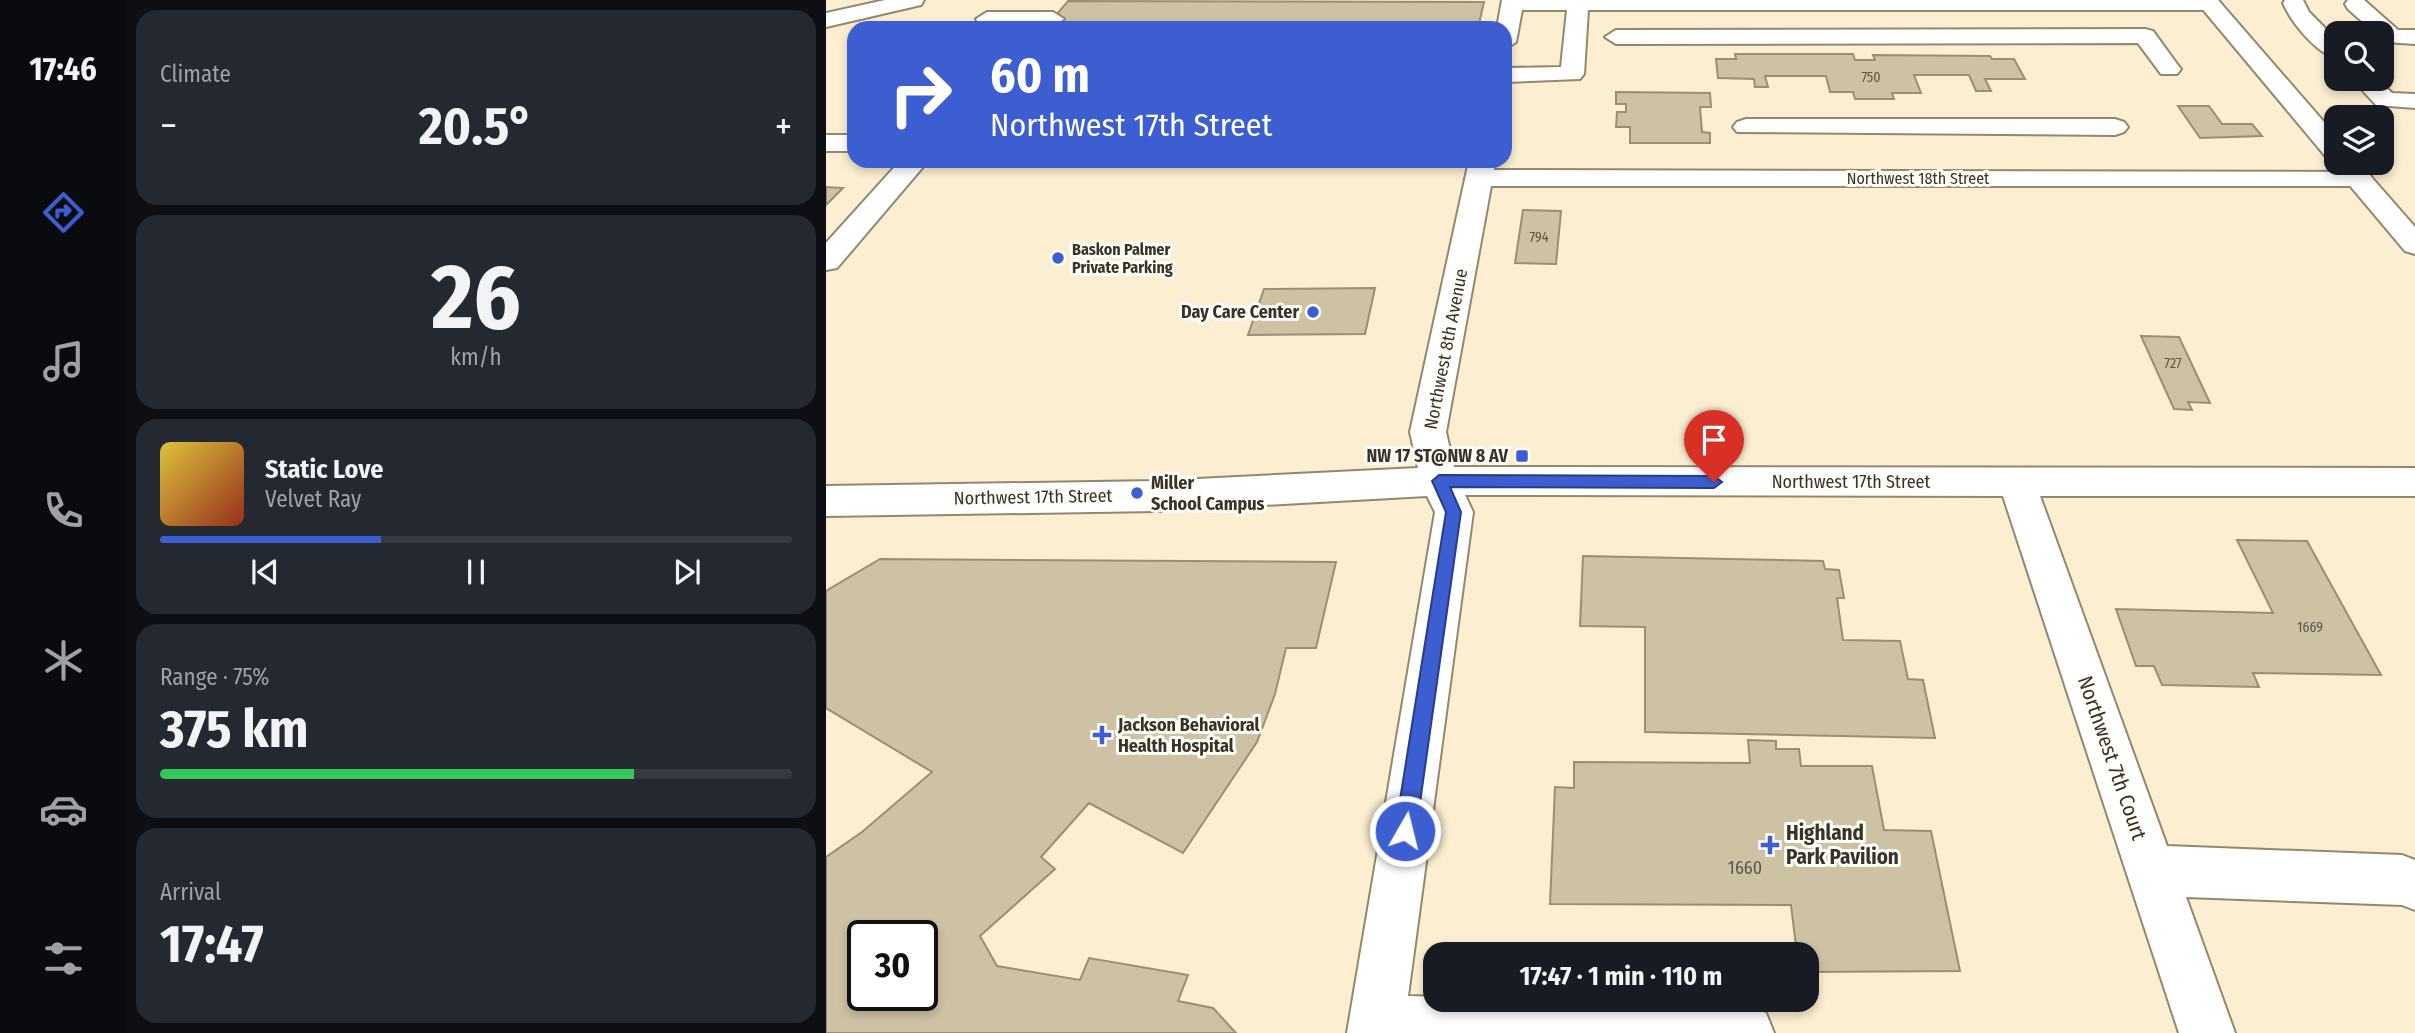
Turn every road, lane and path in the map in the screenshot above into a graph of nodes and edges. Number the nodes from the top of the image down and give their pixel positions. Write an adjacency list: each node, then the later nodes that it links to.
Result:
1 (913, 0): 14 (street)
2 (1513, 2): 8 (street); 15 (street)
3 (1702, 2): 8 (street); 9 (street)
4 (1827, 2): 9 (street); 10 (street)
5 (2048, 2): 6 (street); 10 (street)
6 (2208, 2): 28 (street)
7 (2294, 3): 20 (street)
8 (1578, 4): 22 (street)
9 (1803, 4): 17 (street)
10 (1888, 4): 18 (street)
11 (2356, 4): 19 (street)
12 (1052, 10): 13 (street)
13 (988, 11)
14 (826, 20)
15 (1509, 21)
16 (1616, 37): 17 (street)
17 (1813, 37): 18 (street)
18 (1903, 37): 21 (street)
19 (2415, 37)
20 (2324, 39)
21 (2169, 69)
22 (1512, 75)
23 (2376, 91): 24 (street)
24 (2415, 101)
25 (1746, 127): 26 (street)
26 (1888, 127): 27 (street); 35 (street)
27 (2115, 127)
28 (2324, 138)
29 (826, 143): 30 (street)
30 (847, 143)
31 (909, 168): 37 (street)
32 (1481, 169): 35 (street, Northwest 18th Street); 38 (street, Northwest 8th Avenue)
33 (2324, 171): 35 (street, Northwest 18th Street)
34 (2356, 175): 36 (street)
35 (1905, 178)
36 (2415, 245)
37 (826, 261)
38 (1439, 481): 40 (street, Northwest 17th Street); 41 (street, Northwest 17th Street); 44 (street, Northwest 8th Avenue)
39 (2415, 482): 40 (street, Northwest 17th Street)
40 (2017, 483): 42 (street, Northwest 7th Court)
41 (826, 500)
42 (2151, 871): 43 (street); 46 (street, Northwest 7th Court)
43 (2415, 885)
44 (1375, 1028): 45 (street)
45 (1745, 1033)
46 (2207, 1033)

